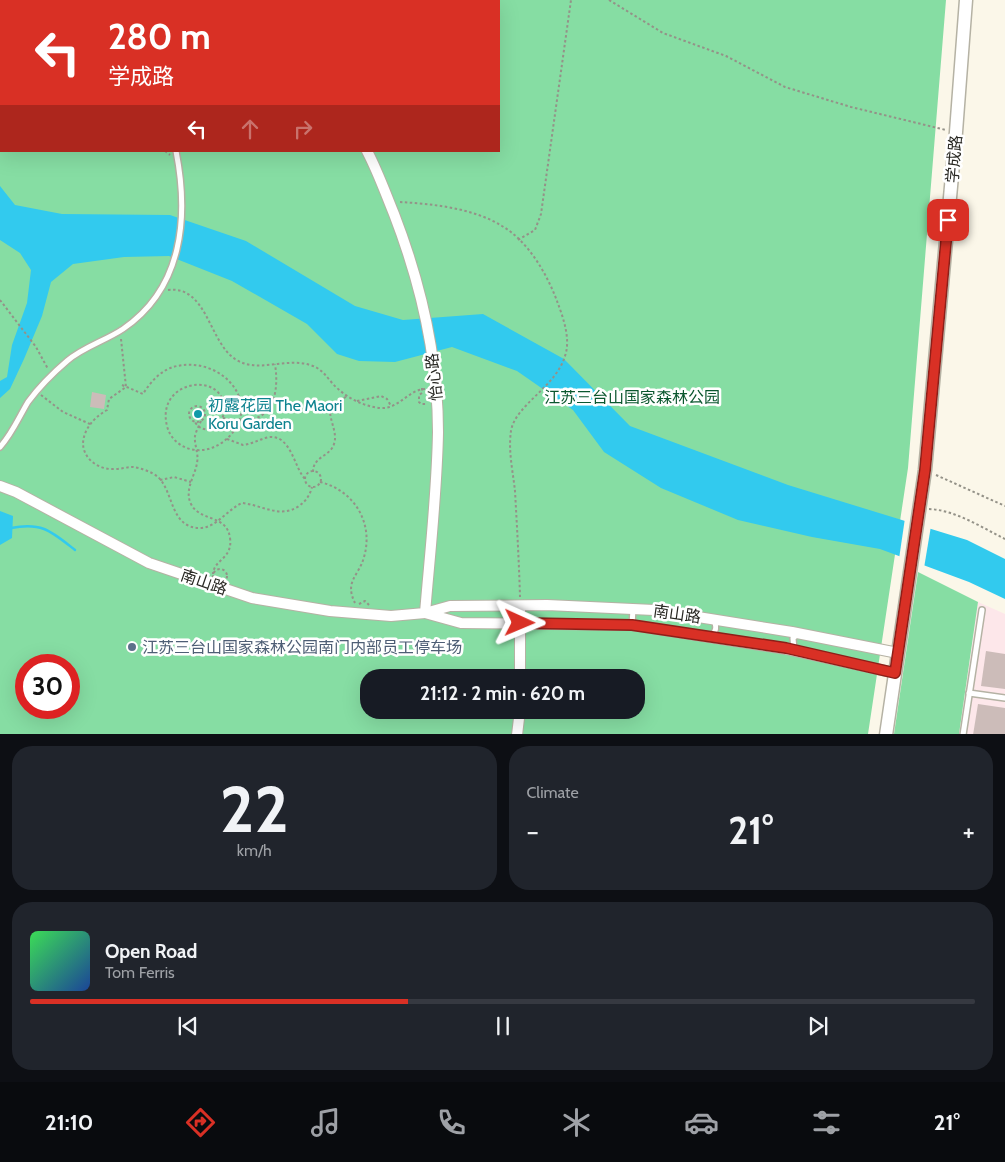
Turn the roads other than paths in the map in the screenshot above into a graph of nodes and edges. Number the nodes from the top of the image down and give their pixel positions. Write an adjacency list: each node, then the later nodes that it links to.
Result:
1 (966, 0): 16 (street, 学成路)
2 (176, 152): 4 (lane)
3 (368, 152): 9 (street, 怡心路)
4 (0, 447)
5 (0, 486): 9 (street, 南山路)
6 (520, 607): 7 (street, 南山路); 9 (street, 南山路); 11 (street)
7 (633, 609): 10 (street, 南山路); 12 (lane)
8 (982, 610): 19 (lane)
9 (425, 613): 11 (street, 南山路)
10 (714, 619): 13 (street, 南山路); 14 (lane)
11 (520, 623): 12 (street, 南山路); 17 (street)
12 (632, 625): 14 (street, 南山路)
13 (798, 633): 15 (lane); 16 (street, 南山路)
14 (711, 636): 15 (street, 南山路)
15 (794, 650): 18 (street, 南山路)
16 (898, 653): 18 (street, 学成路)
17 (520, 669)
18 (895, 673): 23 (street, 学成路)
19 (969, 693): 20 (lane); 24 (lane)
20 (1005, 698)
21 (519, 719): 22 (street)
22 (517, 734)
23 (886, 734)
24 (963, 734)

